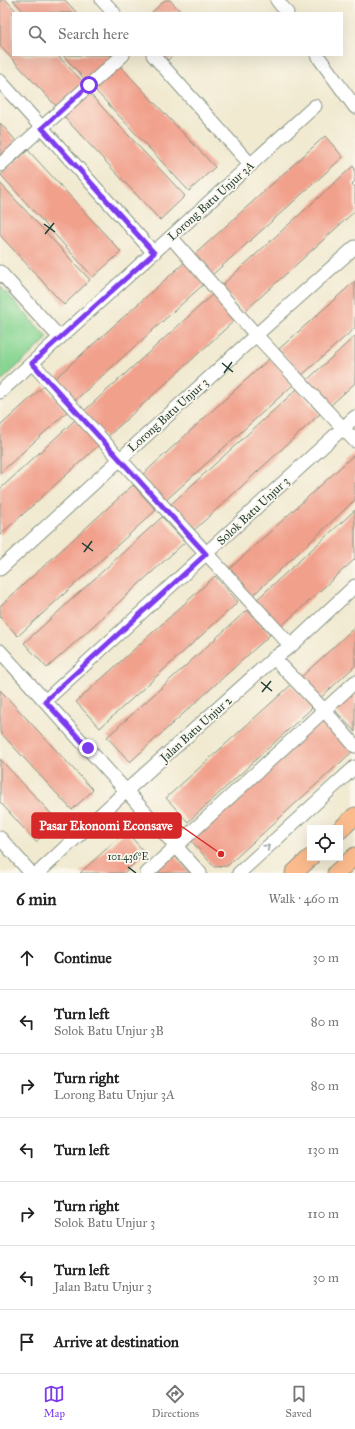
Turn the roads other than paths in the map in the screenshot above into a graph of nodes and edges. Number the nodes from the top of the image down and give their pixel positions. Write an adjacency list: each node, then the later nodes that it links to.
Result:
1 (102, 0): 3 (street)
2 (277, 0): 4 (street)
3 (113, 12)
4 (286, 12)
5 (122, 56): 11 (street)
6 (154, 56): 13 (street)
7 (318, 56): 10 (street)
8 (0, 81): 11 (street)
9 (315, 106): 13 (street, Lorong Batu Unjur 3A)
10 (355, 107)
11 (42, 128): 12 (street); 16 (street)
12 (0, 165)
13 (251, 165): 14 (street, Lorong Batu Unjur 3A)
14 (171, 237): 16 (street, Lorong Batu Unjur 3A); 18 (street)
15 (355, 247): 18 (street, Lorong Batu Unjur 3)
16 (154, 253): 19 (street, Lorong Batu Unjur 3A)
17 (0, 272): 19 (street)
18 (256, 335): 23 (street); 25 (street, Lorong Batu Unjur 3)
19 (60, 338): 20 (street, Lorong Batu Unjur 3A)
20 (32, 363): 21 (street, Lorong Batu Unjur 3A); 25 (street)
21 (0, 392)
22 (355, 417): 23 (street, Solok Batu Unjur 3)
23 (343, 428): 24 (street); 26 (street, Solok Batu Unjur 3)
24 (355, 441)
25 (120, 460): 26 (street); 27 (street, Lorong Batu Unjur 3)
26 (206, 554): 29 (street); 33 (street, Solok Batu Unjur 3)
27 (0, 569)
28 (355, 586): 29 (street, Jalan Batu Unjur 2)
29 (291, 646): 31 (street, Jalan Batu Unjur 2)
30 (2, 658): 33 (street)
31 (274, 658): 34 (street); 37 (street, Jalan Batu Unjur 2)
32 (355, 682): 34 (street)
33 (45, 701): 37 (street)
34 (324, 710): 35 (street); 41 (street)
35 (355, 746)
36 (355, 767): 48 (street, one-way to 36)
37 (126, 791): 41 (street); 45 (street, Jalan Batu Unjur 2)
38 (355, 816): 39 (main road)
39 (343, 827)
40 (0, 838): 44 (street)
41 (176, 847): 46 (street); 47 (street)
42 (355, 856): 50 (main road)
43 (307, 861): 49 (main road)
44 (31, 873)
45 (38, 873)
46 (147, 873)
47 (200, 873)
48 (239, 873)
49 (294, 873)
50 (336, 873)

